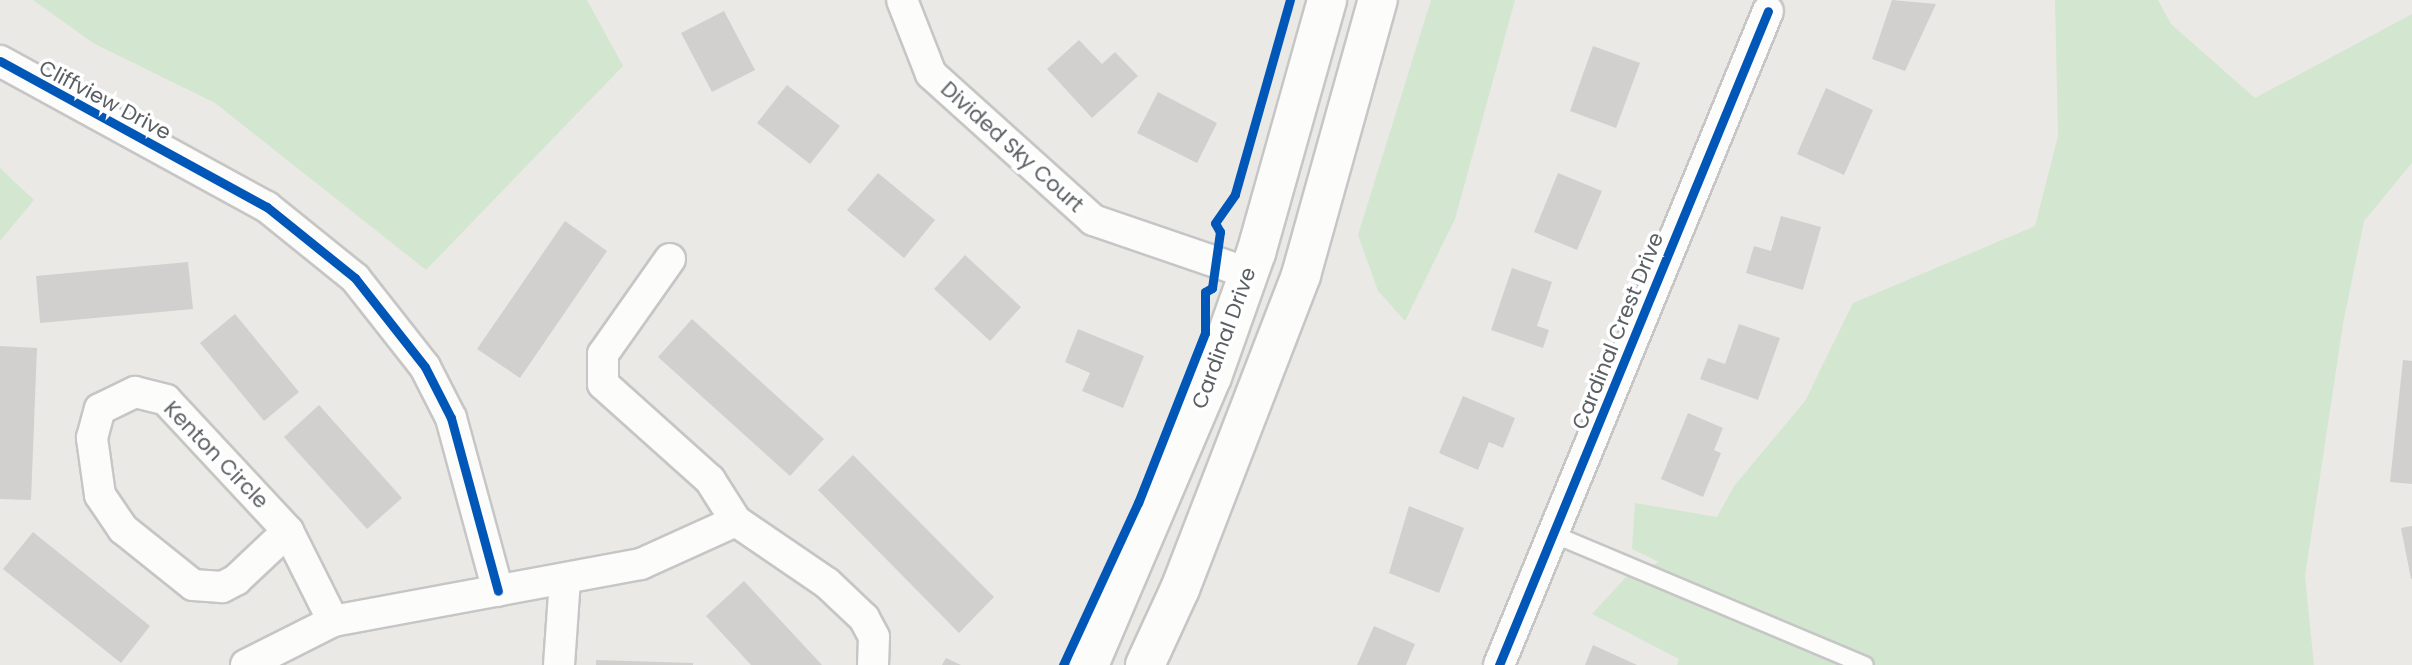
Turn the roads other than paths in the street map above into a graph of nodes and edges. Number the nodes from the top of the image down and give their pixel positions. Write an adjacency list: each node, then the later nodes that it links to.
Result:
1 (902, 0): 7 (street, Divided Sky Court)
2 (1327, 0): 7 (main road, Cardinal Drive)
3 (1378, 0): 18 (main road)
4 (1768, 10): 10 (street, Cardinal Crest Drive)
5 (0, 61): 12 (street, Cliffview Drive)
6 (670, 258): 8 (street)
7 (1248, 273): 17 (main road, Cardinal Drive)
8 (736, 521): 11 (street); 16 (street)
9 (288, 531): 9 (street, Kenton Circle); 13 (street, Kenton Circle)
10 (1553, 534): 19 (street, Cardinal Crest Drive); 20 (lane)
11 (565, 580): 12 (street); 15 (street)
12 (498, 591): 13 (street)
13 (333, 621): 14 (street)
14 (246, 665)
15 (559, 665)
16 (873, 665)
17 (1089, 665)
18 (1145, 665)
19 (1499, 665)
20 (1865, 665)

